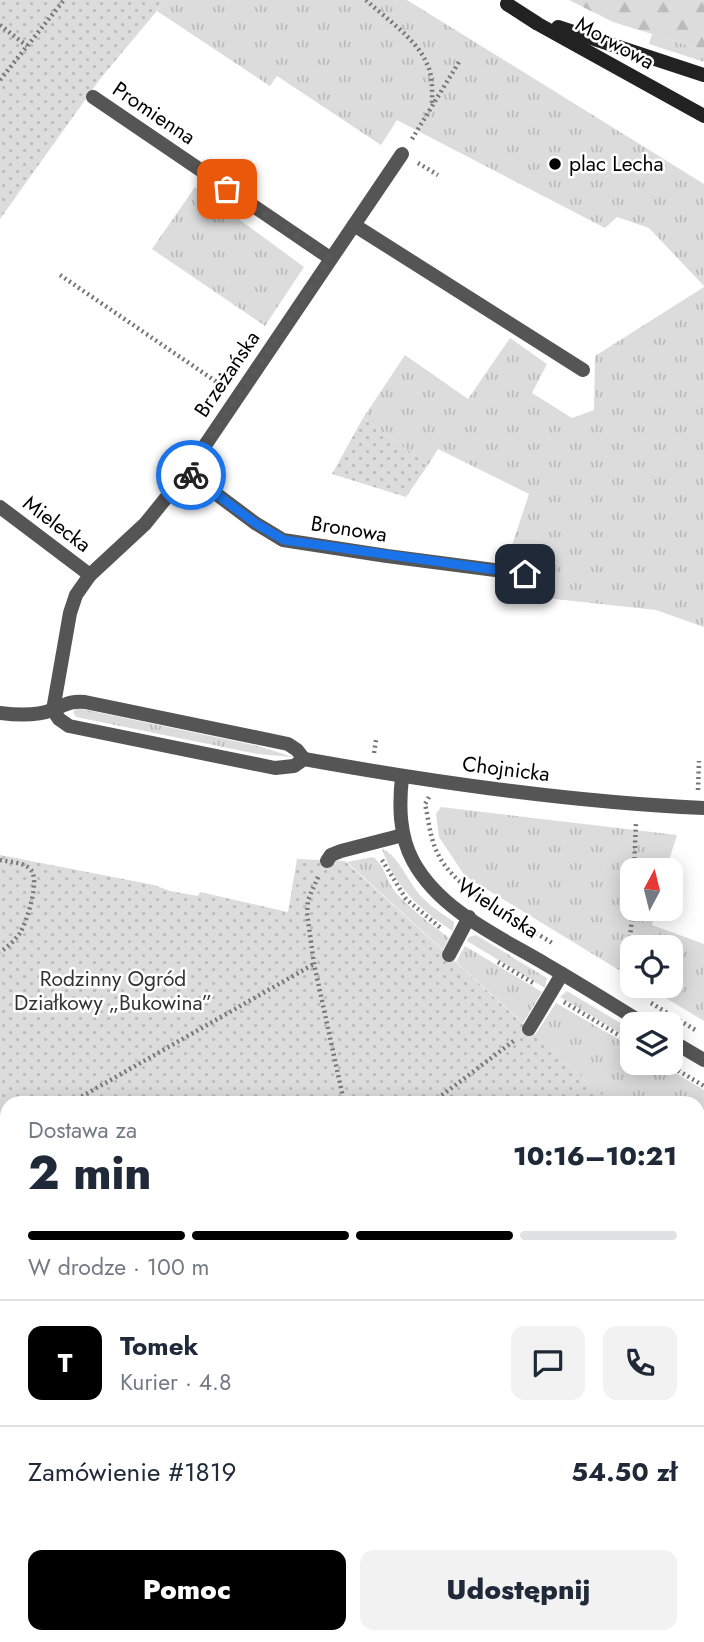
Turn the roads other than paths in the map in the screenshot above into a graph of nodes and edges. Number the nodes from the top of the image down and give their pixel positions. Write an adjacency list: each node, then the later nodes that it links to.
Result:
1 (503, 2): 2 (main road, Morwowa); 4 (main road, Morwowa)
2 (704, 75)
3 (93, 97): 7 (street, Promienna)
4 (704, 116)
5 (402, 155): 6 (street, Brzeżańska)
6 (354, 225): 7 (street, Brzeżańska); 8 (street)
7 (330, 258): 9 (street, Brzeżańska)
8 (583, 370)
9 (187, 472): 11 (street, Bronowa); 12 (street, Brzeżańska)
10 (0, 507): 12 (street, Mielecka)
11 (525, 574)
12 (90, 575): 13 (street, Brzeżańska)
13 (53, 710): 14 (street, Chojnicka); 15 (street, Chojnicka); 15 (street, Chojnicka)
14 (0, 713)
15 (304, 759): 16 (street, Chojnicka)
16 (402, 777): 17 (street, Chojnicka); 18 (street, Wieluńska)
17 (704, 808)
18 (403, 835): 19 (street); 20 (street, Wieluńska)
19 (327, 861)
20 (469, 917): 21 (street); 22 (street, Wieluńska)
21 (449, 956)
22 (562, 974): 23 (street, Wieluńska); 24 (street)
23 (624, 1012)
24 (529, 1029)
25 (683, 1048): 26 (street)
26 (704, 1060)

